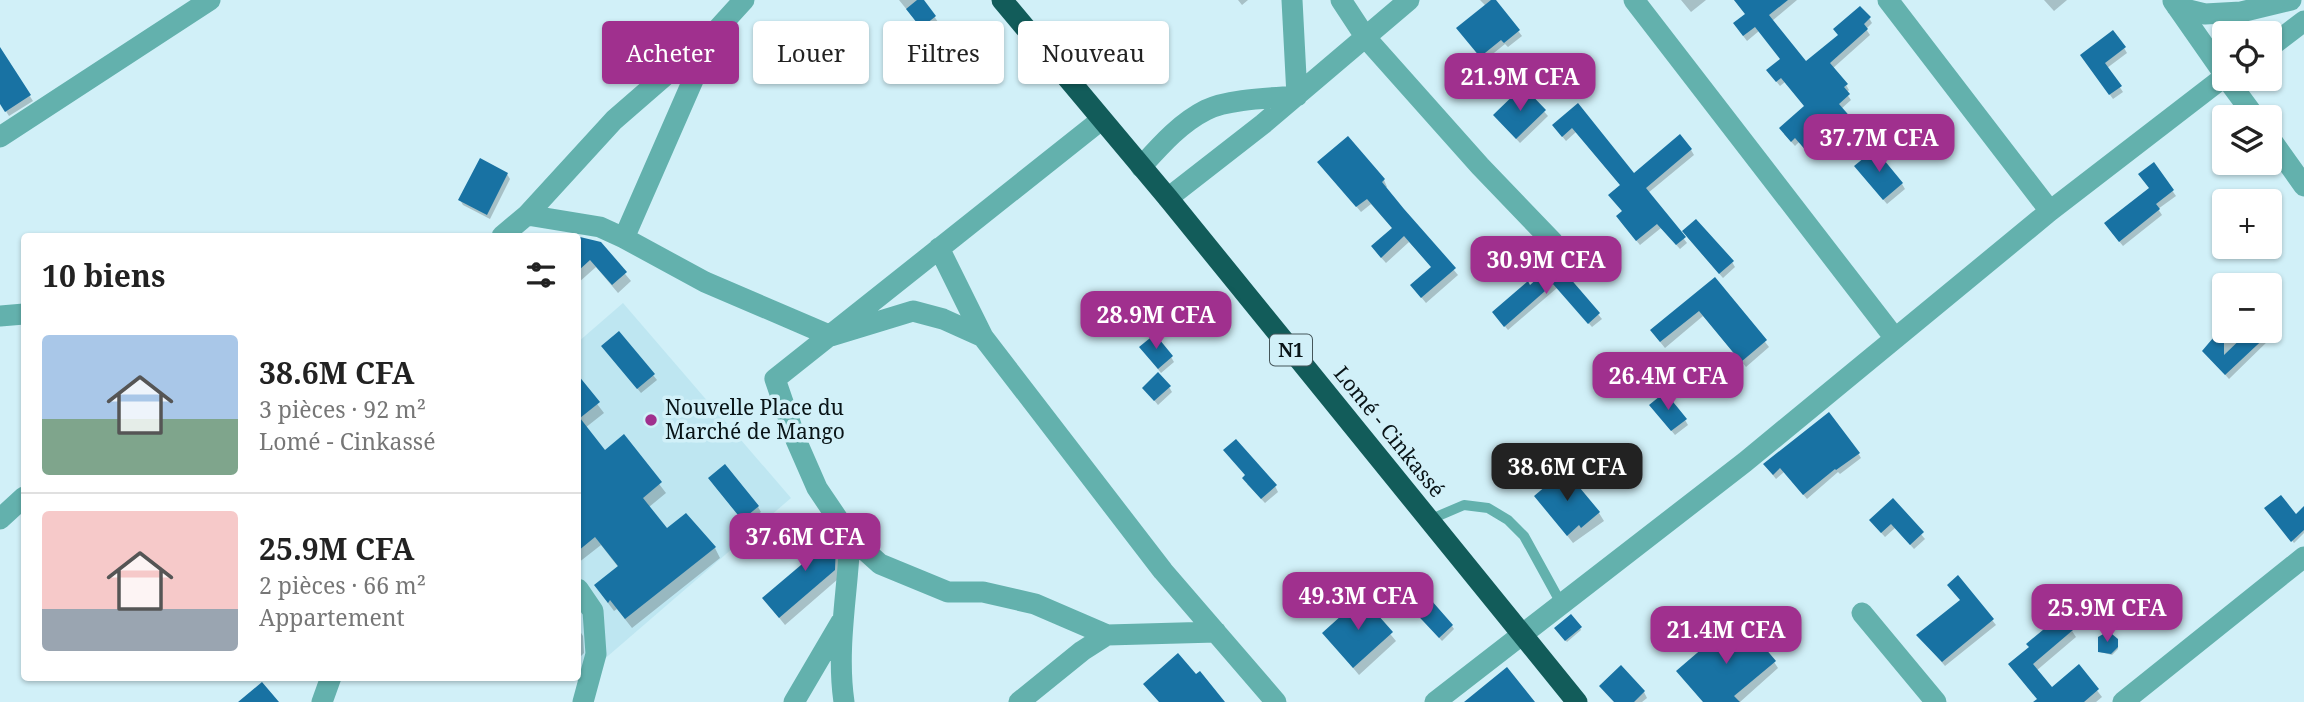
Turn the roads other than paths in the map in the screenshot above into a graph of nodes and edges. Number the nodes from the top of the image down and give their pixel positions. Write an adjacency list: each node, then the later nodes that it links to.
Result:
1 (210, 0): 21 (street)
2 (744, 0): 11 (street)
3 (1002, 0): 20 (highway, Lomé - Cinkassé / N1)
4 (1292, 0): 19 (street)
5 (1341, 0): 13 (street)
6 (1409, 0): 13 (street)
7 (1634, 0): 36 (street)
8 (1888, 0): 26 (street)
9 (2291, 0): 10 (street)
10 (2175, 3): 15 (street)
11 (725, 21)
12 (2304, 21): 14 (street)
13 (1366, 38): 19 (street); 30 (street)
14 (2282, 38)
15 (2212, 58)
16 (655, 84): 27 (street)
17 (691, 84): 29 (street)
18 (2212, 87): 26 (street)
19 (1297, 96): 23 (street); 25 (street)
20 (1101, 120): 23 (highway, Lomé - Cinkassé / N1); 31 (street)
21 (0, 136)
22 (2282, 155): 24 (street)
23 (1141, 167): 25 (highway, Lomé - Cinkassé / N1)
24 (2304, 186)
25 (1168, 198): 39 (highway, Lomé - Cinkassé / N1)
26 (2050, 211): 36 (street)
27 (527, 215): 28 (street); 29 (street)
28 (506, 233)
29 (624, 238): 34 (street)
30 (1553, 242)
31 (939, 248): 34 (street); 35 (street)
32 (21, 314): 33 (street)
33 (0, 316)
34 (831, 336): 35 (street); 40 (street)
35 (983, 337): 46 (street)
36 (1894, 337): 43 (street)
37 (21, 500): 38 (street)
38 (0, 519)
39 (1429, 520): 43 (lane); 48 (highway, Lomé - Cinkassé / N1)
40 (850, 537): 45 (street); 47 (street)
41 (2304, 557): 59 (street)
42 (581, 593): 51 (street)
43 (1562, 605): 48 (street)
44 (1862, 613): 58 (street)
45 (842, 620): 52 (street); 53 (street)
46 (1216, 632): 47 (street); 55 (street)
47 (1107, 635): 54 (street)
48 (1523, 635): 56 (street); 57 (highway, Lomé - Cinkassé / N1)
49 (330, 681): 50 (street)
50 (322, 702)
51 (583, 702)
52 (794, 702)
53 (844, 702)
54 (1019, 702)
55 (1276, 702)
56 (1435, 702)
57 (1577, 702)
58 (1936, 702)
59 (2123, 702)

